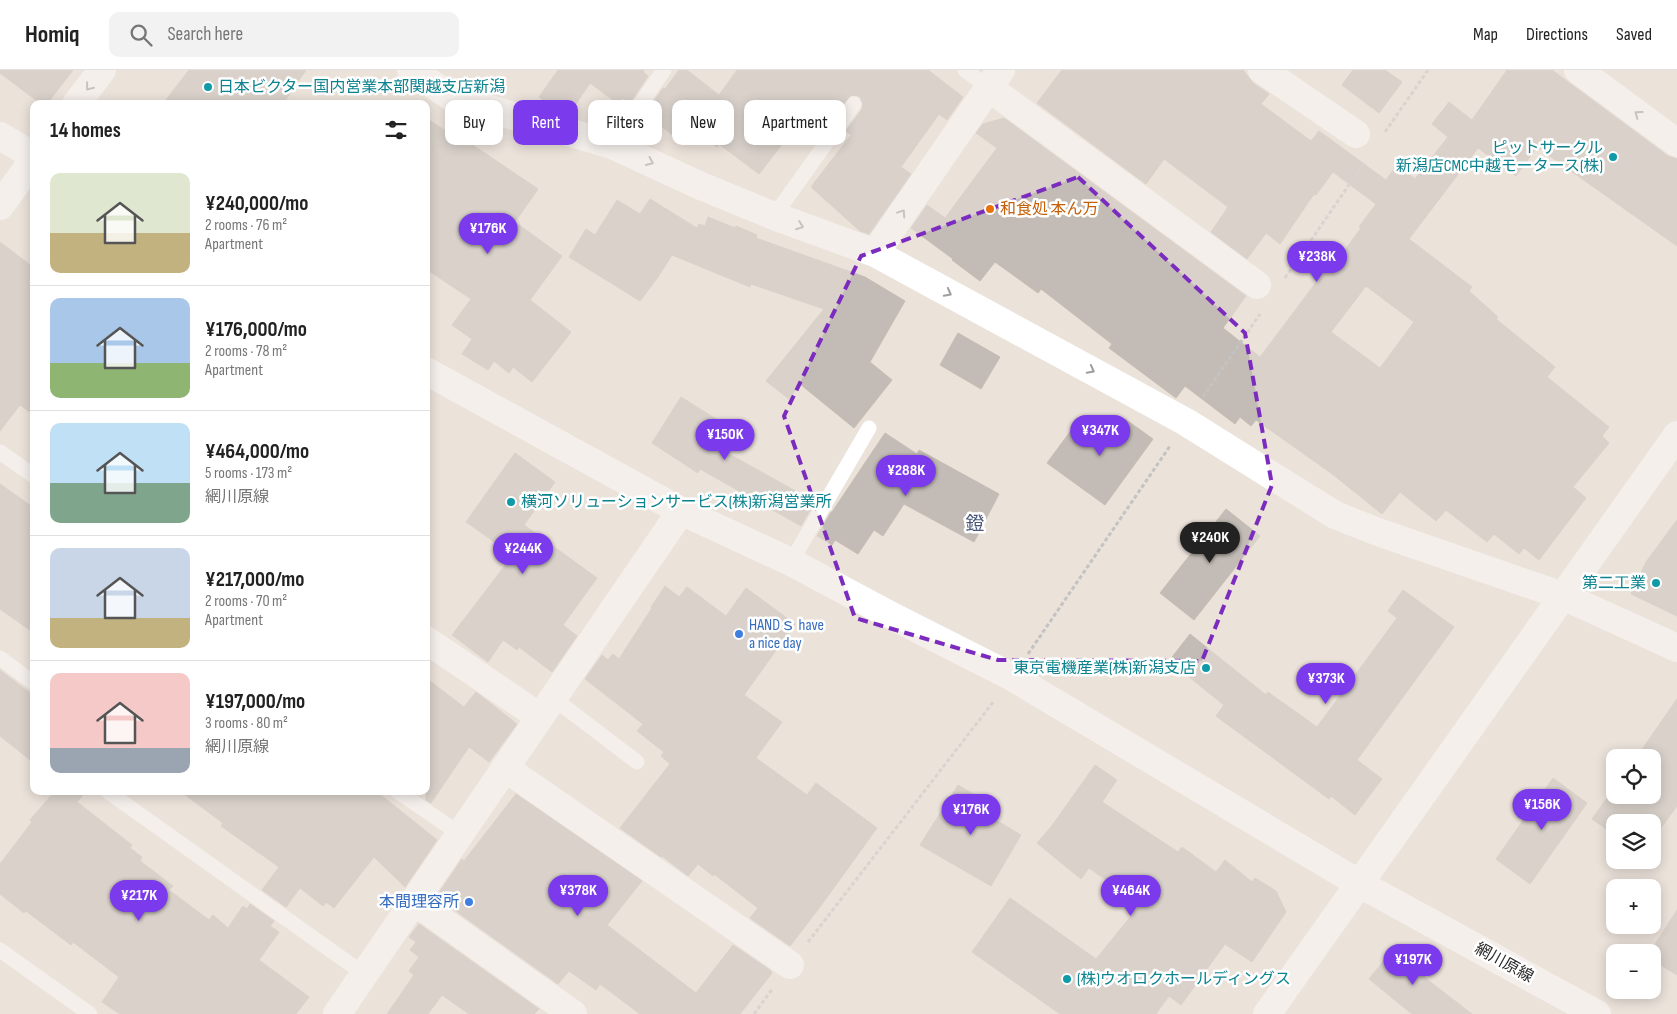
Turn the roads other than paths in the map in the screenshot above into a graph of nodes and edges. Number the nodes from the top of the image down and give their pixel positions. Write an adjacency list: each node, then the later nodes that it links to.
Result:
1 (102, 70): 8 (street, one-way to 8)
2 (410, 70): 12 (street)
3 (664, 70): 9 (lane)
4 (965, 70): 7 (lane)
5 (1262, 70): 13 (street)
6 (1578, 70): 14 (street, one-way to 6)
7 (995, 78): 20 (street, one-way to 7); 21 (street)
8 (79, 100)
9 (643, 100)
10 (854, 104): 19 (lane)
11 (0, 136): 16 (street)
12 (588, 138)
13 (1368, 143)
14 (1677, 143)
15 (612, 145): 19 (street, one-way to 19)
16 (30, 155)
17 (30, 163): 18 (street)
18 (0, 206)
19 (774, 216): 20 (street, one-way to 20)
20 (875, 253): 29 (street, one-way to 29)
21 (1266, 293)
22 (430, 373): 27 (street, 網川原線)
23 (869, 428): 28 (lane)
24 (1677, 435): 29 (street)
25 (0, 452): 26 (lane)
26 (30, 473)
27 (681, 511): 28 (street, 網川原線); 34 (street)
28 (791, 562): 40 (street, 網川原線)
29 (1563, 596): 31 (street); 40 (street)
30 (430, 642): 34 (street)
31 (1677, 648)
32 (0, 658): 33 (lane)
33 (30, 680)
34 (546, 708): 35 (lane); 36 (street)
35 (637, 762)
36 (505, 768): 39 (street); 43 (street)
37 (113, 795): 44 (lane)
38 (403, 795): 39 (lane)
39 (460, 834): 41 (street)
40 (1360, 884): 48 (street); 49 (street, 網川原線)
41 (414, 902): 44 (street); 47 (street)
42 (0, 950): 45 (lane)
43 (790, 965)
44 (364, 974): 46 (street)
45 (90, 1014)
46 (337, 1014)
47 (573, 1014)
48 (1267, 1014)
49 (1597, 1014)

